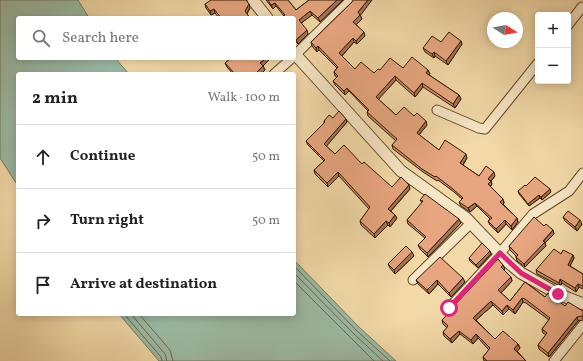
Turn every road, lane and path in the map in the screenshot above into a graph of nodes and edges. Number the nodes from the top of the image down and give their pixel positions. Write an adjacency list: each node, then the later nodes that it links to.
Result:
1 (254, 0): 4 (street)
2 (348, 2): 6 (street)
3 (581, 5): 5 (street)
4 (266, 16)
5 (571, 20)
6 (296, 54)
7 (296, 58): 13 (street)
8 (290, 60): 10 (street)
9 (535, 67): 11 (street)
10 (276, 72)
11 (437, 110)
12 (583, 173): 14 (street)
13 (471, 223): 14 (street); 15 (street)
14 (500, 253): 16 (street); 17 (street)
15 (413, 280)
16 (583, 304)
17 (449, 308)
18 (583, 325): 19 (street)
19 (554, 361)

